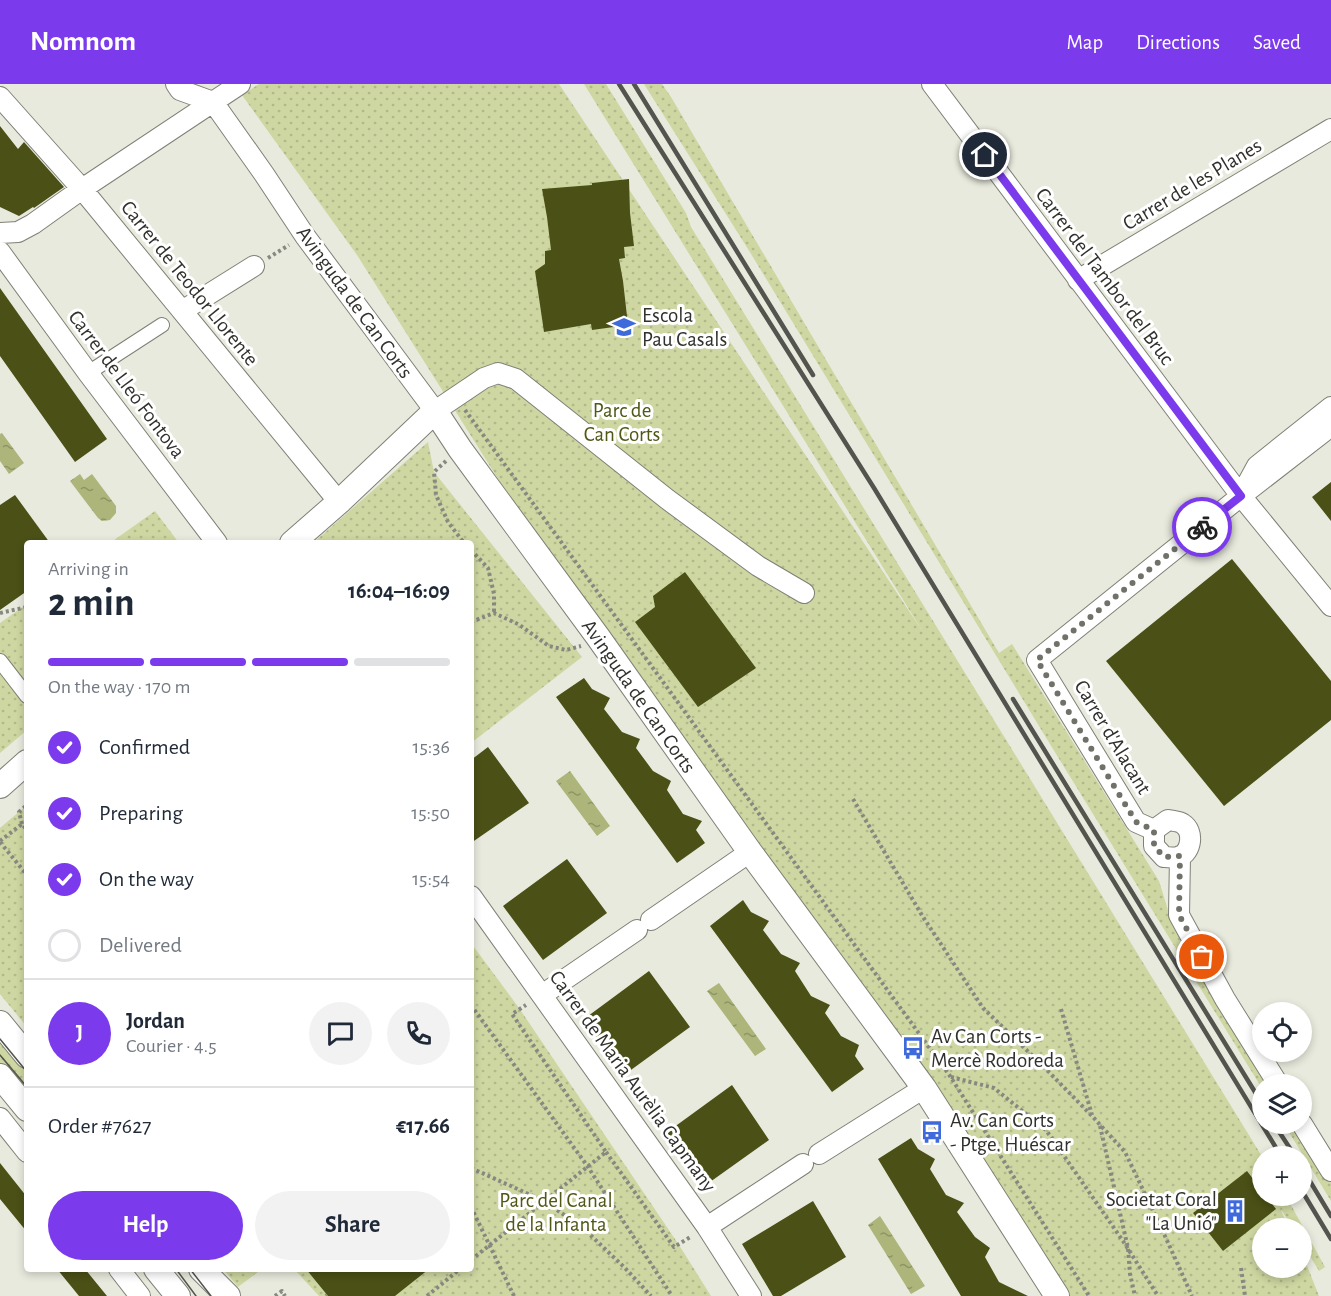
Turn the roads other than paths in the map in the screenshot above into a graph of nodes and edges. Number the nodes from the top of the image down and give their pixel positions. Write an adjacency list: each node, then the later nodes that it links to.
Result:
1 (176, 84): 5 (street)
2 (240, 84): 5 (street)
3 (932, 84): 11 (street, Carrer del Tambor del Bruc)
4 (0, 97): 7 (street, Carrer de Teodor Llorente)
5 (213, 102): 7 (street); 16 (street, Avinguda de Can Corts)
6 (1331, 129): 11 (street, Carrer de les Planes)
7 (82, 189): 8 (street); 12 (street, Carrer de Teodor Llorente)
8 (0, 233)
9 (0, 252): 14 (street, Carrer de Lleó Fontova)
10 (254, 266): 12 (street)
11 (1078, 280): 18 (street, Carrer del Tambor del Bruc)
12 (182, 311): 19 (street, Carrer de Teodor Llorente)
13 (162, 325): 14 (street)
14 (88, 373): 20 (street, Carrer de Lleó Fontova)
15 (1331, 407): 18 (street)
16 (435, 411): 19 (street); 22 (street); 29 (street, Avinguda de Can Corts)
17 (1331, 426): 18 (street)
18 (1241, 496): 23 (street, Carrer del Tambor del Bruc); 28 (street, Carrer d'Alacant)
19 (339, 502): 21 (street)
20 (215, 540)
21 (295, 540)
22 (804, 593)
23 (1331, 606)
24 (0, 661): 25 (street)
25 (24, 692)
26 (24, 765): 27 (street)
27 (0, 786)
28 (1154, 830): 30 (street); 30 (street)
29 (750, 852): 32 (street); 37 (street, Avinguda de Can Corts)
30 (1180, 856): 35 (street)
31 (474, 900): 32 (street, Carrer de Maria Aurèlia Capmany)
32 (542, 995): 43 (street, Carrer de Maria Aurèlia Capmany)
33 (0, 1023): 34 (street)
34 (24, 1052)
35 (1272, 1074)
36 (0, 1076): 38 (street)
37 (924, 1088): 43 (street); 51 (street, Avinguda de Can Corts)
38 (24, 1105)
39 (0, 1118): 41 (street)
40 (1308, 1134): 42 (street)
41 (24, 1148)
42 (1331, 1171)
43 (707, 1227): 50 (street, Carrer de Maria Aurèlia Capmany)
44 (121, 1272): 47 (street)
45 (158, 1272): 48 (street)
46 (203, 1280): 49 (street)
47 (140, 1296)
48 (178, 1296)
49 (228, 1296)
50 (751, 1296)
51 (1057, 1296)

